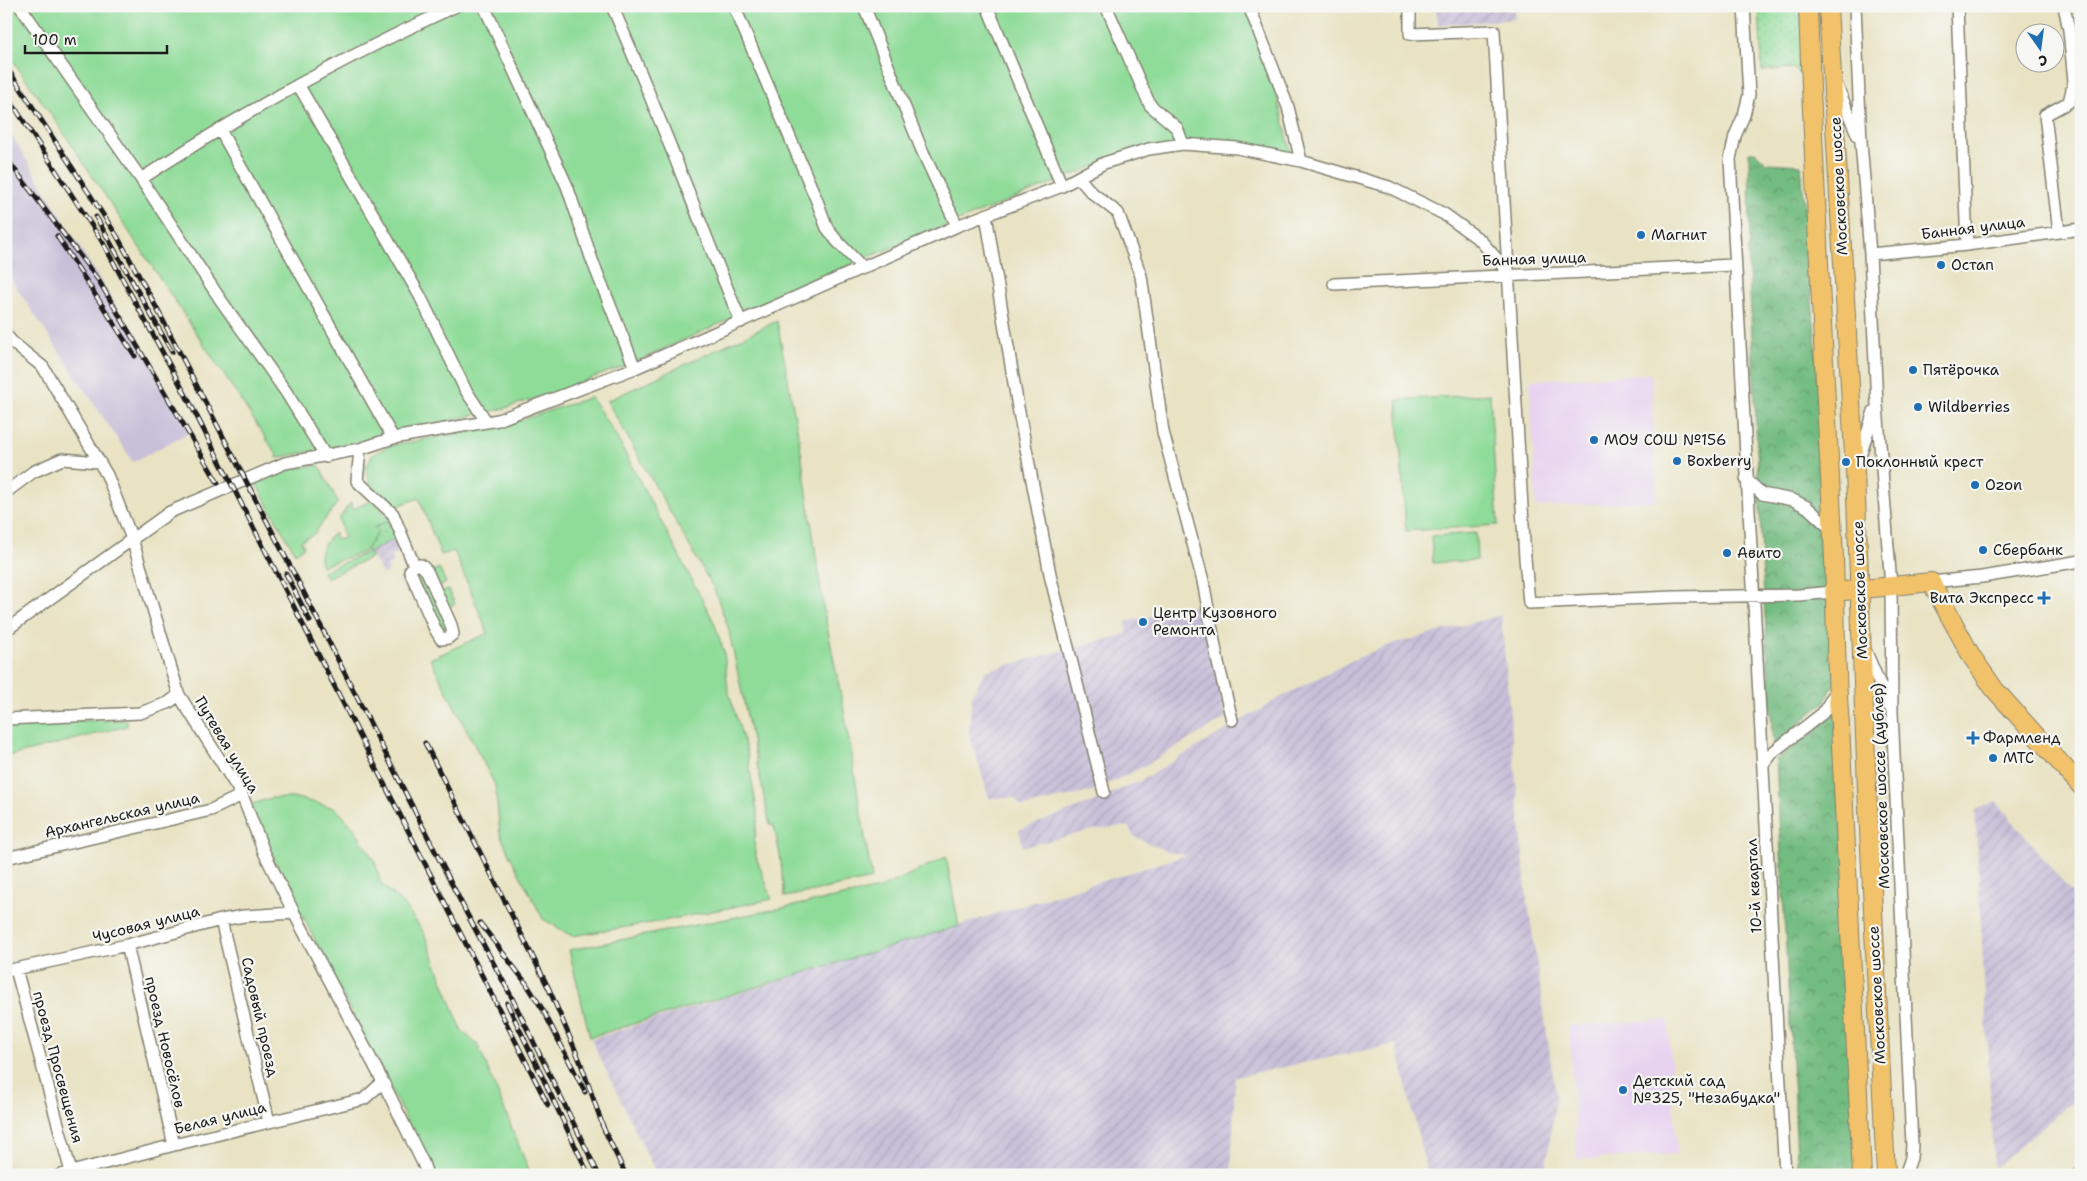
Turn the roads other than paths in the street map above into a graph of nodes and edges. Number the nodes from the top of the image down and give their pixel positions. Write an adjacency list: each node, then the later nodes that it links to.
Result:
1 (20, 6): 23 (street)
2 (456, 6): 18 (street)
3 (484, 6): 38 (street)
4 (612, 6): 36 (street)
5 (734, 6): 33 (street)
6 (864, 6): 27 (street)
7 (987, 6): 25 (street)
8 (1106, 6): 21 (street)
9 (1249, 6): 22 (street)
10 (1410, 6): 34 (street)
11 (1744, 6): 32 (street, 10-й квартал)
12 (1808, 6): 48 (main road, Московское шоссе)
13 (1828, 6): 17 (main road, Московское шоссе)
14 (1855, 6): 20 (street, Московское шоссе (дублер))
15 (1957, 6): 30 (street)
16 (2064, 6): 29 (street)
17 (1833, 79): 20 (street); 45 (main road, Московское шоссе)
18 (299, 86): 19 (street); 40 (street)
19 (220, 130): 23 (street); 41 (street)
20 (1860, 142): 31 (street, Московское шоссе (дублер))
21 (1183, 144): 22 (street); 24 (street)
22 (1301, 161): 34 (street)
23 (140, 178): 43 (street)
24 (1079, 178): 25 (street); 63 (street)
25 (1062, 186): 26 (street)
26 (986, 215): 27 (street); 66 (street)
27 (957, 226): 33 (street)
28 (2081, 229): 29 (street, Банная улица)
29 (2059, 232): 30 (street, Банная улица)
30 (1967, 244): 31 (street, Банная улица)
31 (1870, 254): 39 (street, Московское шоссе (дублер))
32 (1734, 265): 34 (street, Банная улица); 46 (street, 10-й квартал)
33 (863, 268): 36 (street)
34 (1510, 274): 35 (street, Банная улица); 56 (street)
35 (1334, 284)
36 (741, 322): 38 (street)
37 (8, 342): 44 (street, Путевая улица)
38 (635, 368): 40 (street)
39 (1876, 405): 45 (street); 53 (street, Московское шоссе (дублер))
40 (486, 421): 41 (street)
41 (393, 438): 42 (street)
42 (360, 449): 43 (street); 51 (street)
43 (326, 457): 49 (street)
44 (100, 462): 47 (street); 49 (street, Путевая улица)
45 (1855, 471): 54 (main road, Московское шоссе)
46 (1746, 479): 48 (street); 56 (street, 10-й квартал)
47 (6, 492)
48 (1831, 529): 55 (main road, Московское шоссе)
49 (132, 539): 57 (street); 60 (street, Путевая улица)
50 (2081, 561): 52 (street)
51 (414, 565): 51 (street)
52 (1931, 582): 53 (main road); 65 (main road)
53 (1891, 586): 54 (main road); 61 (street, Московское шоссе (дублер))
54 (1860, 589): 55 (main road); 58 (main road, Московское шоссе)
55 (1834, 592): 56 (street); 59 (main road, Московское шоссе)
56 (1751, 596): 64 (street, 10-й квартал)
57 (6, 630)
58 (1862, 644): 61 (street); 80 (main road, Московское шоссе)
59 (1837, 690): 64 (street); 79 (main road, Московское шоссе)
60 (179, 695): 62 (street); 67 (street, Путевая улица)
61 (1892, 712): 81 (street, Московское шоссе (дублер))
62 (6, 719)
63 (1232, 720)
64 (1763, 765): 78 (street, 10-й квартал)
65 (2081, 786)
66 (1104, 792)
67 (242, 795): 68 (street, Архангельская улица); 69 (street, Путевая улица)
68 (6, 858)
69 (294, 913): 70 (street, Чусовая улица); 73 (street, Путевая улица)
70 (221, 920): 71 (street, Чусовая улица); 74 (street, Садовый проезд)
71 (127, 946): 72 (street, Чусовая улица); 75 (street, проезд Новосёлов)
72 (11, 970): 76 (street, проезд Просвещения)
73 (383, 1082): 74 (street, Белая улица); 77 (street, Путевая улица)
74 (269, 1122): 75 (street, Белая улица)
75 (174, 1145): 76 (street, Белая улица)
76 (66, 1174)
77 (427, 1175)
78 (1785, 1175)
79 (1862, 1175)
80 (1886, 1175)
81 (1905, 1175)

